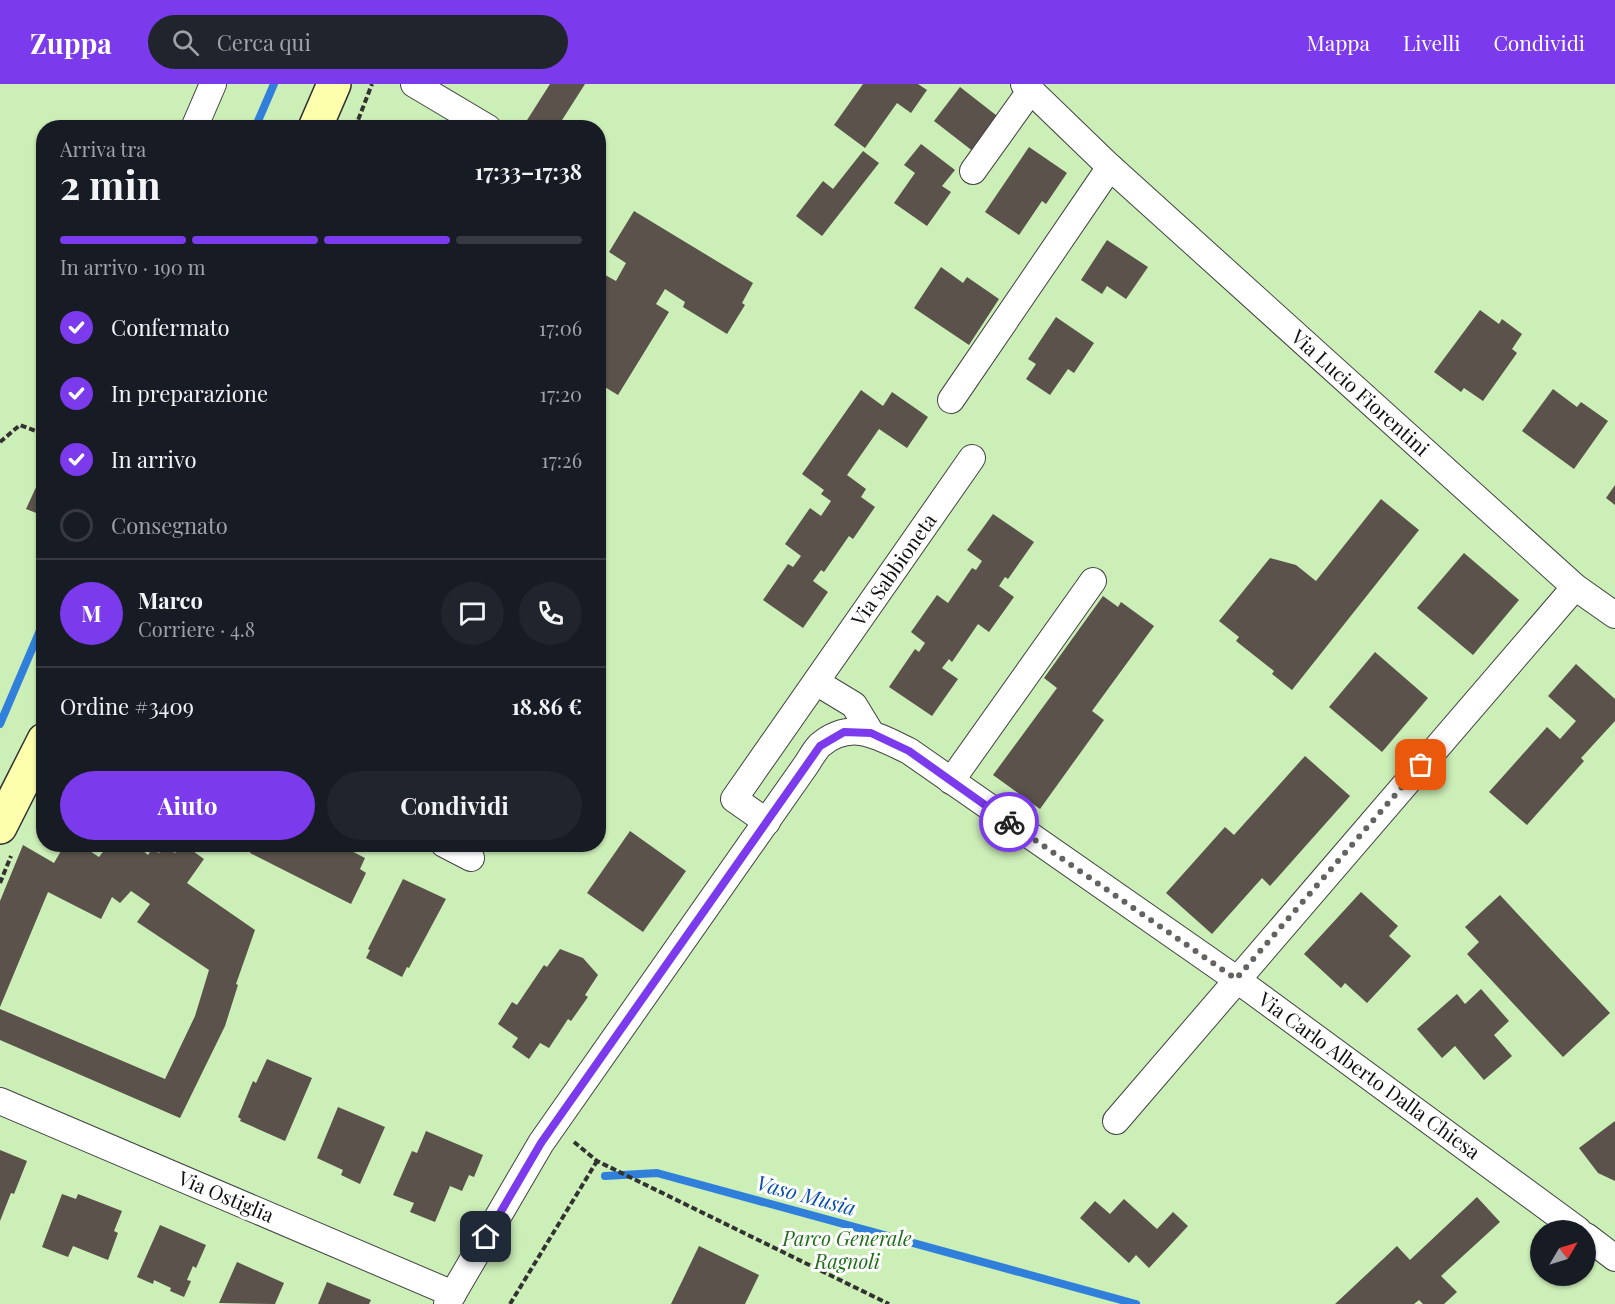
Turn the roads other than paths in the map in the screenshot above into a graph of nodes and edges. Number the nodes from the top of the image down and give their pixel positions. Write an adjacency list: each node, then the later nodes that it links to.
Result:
1 (213, 84): 5 (street)
2 (334, 84): 6 (main road)
3 (414, 84): 7 (street)
4 (1028, 87): 8 (street, Via Lucio Fiorentini); 9 (street, Via Lucio Fiorentini)
5 (197, 120)
6 (318, 120)
7 (475, 120)
8 (1110, 167): 10 (street); 13 (street, Via Lucio Fiorentini)
9 (973, 171)
10 (951, 400)
11 (972, 458): 15 (street, Via Sabbioneta)
12 (1093, 581): 18 (street)
13 (1575, 587): 14 (street, Via Lucio Fiorentini); 23 (street)
14 (1615, 615)
15 (816, 682): 16 (street); 19 (street, Via Sabbioneta)
16 (871, 733): 18 (street, Via Carlo Alberto Dalla Chiesa); 19 (street, Via Carlo Alberto Dalla Chiesa)
17 (36, 756): 20 (main road)
18 (951, 781): 23 (street, Via Carlo Alberto Dalla Chiesa)
19 (766, 822): 29 (street)
20 (0, 827)
21 (459, 852): 22 (street)
22 (471, 858)
23 (1236, 979): 25 (street); 26 (street, Via Carlo Alberto Dalla Chiesa)
24 (0, 1101): 29 (street, Via Ostiglia)
25 (1116, 1120)
26 (1564, 1220)
27 (1596, 1244): 28 (street)
28 (1615, 1258)
29 (450, 1299)

